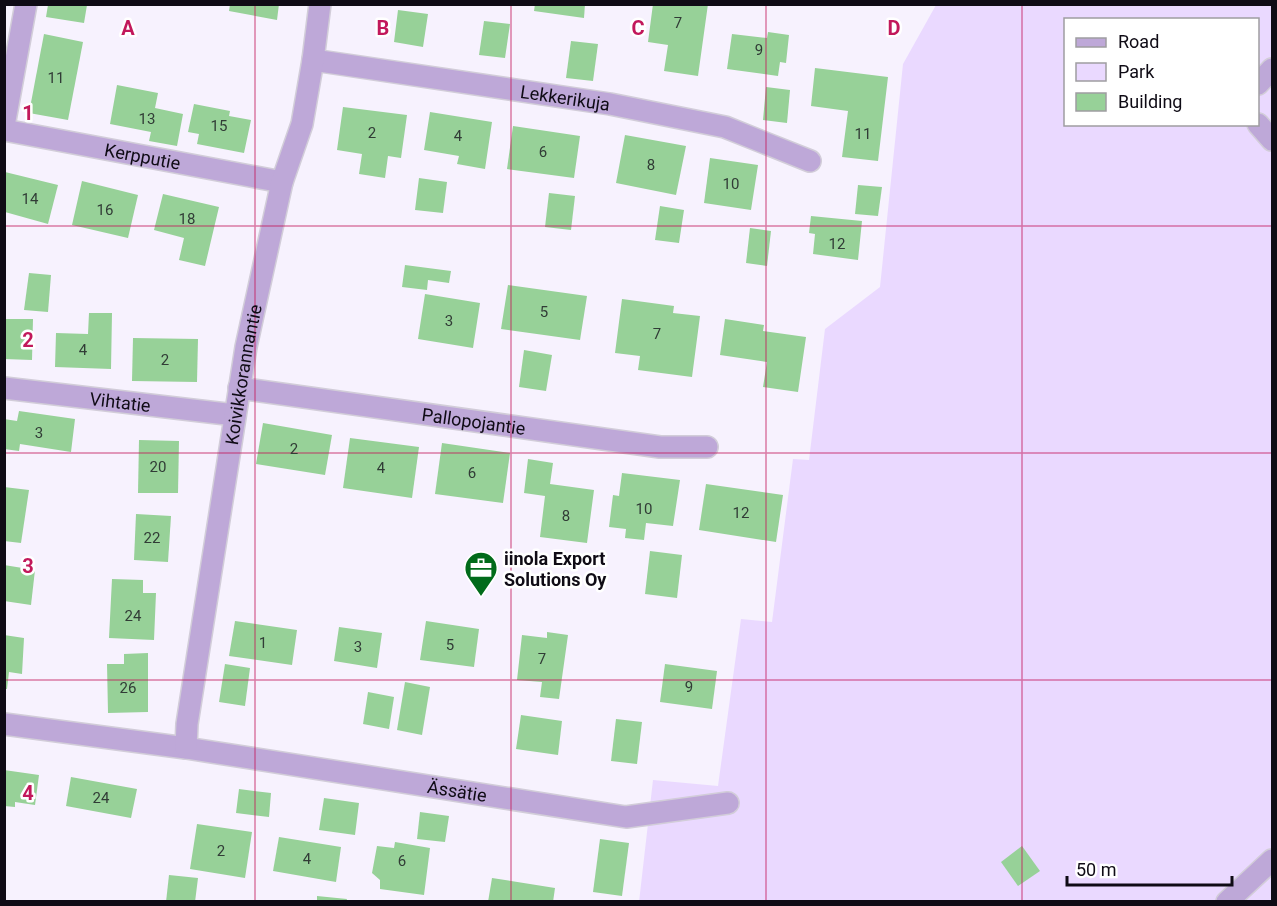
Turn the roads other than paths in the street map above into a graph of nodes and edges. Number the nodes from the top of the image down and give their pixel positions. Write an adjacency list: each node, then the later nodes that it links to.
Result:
1 (26, 4): 7 (street, Kerpputie)
2 (320, 4): 3 (street, Koivikkorannantie)
3 (314, 60): 9 (street, Lekkerikuja); 10 (street, Koivikkorannantie)
4 (1272, 69): 5 (street)
5 (1259, 82)
6 (1259, 126): 8 (street)
7 (4, 128): 10 (street, Kerpputie)
8 (1272, 140)
9 (810, 161)
10 (282, 182): 12 (street, Koivikkorannantie)
11 (4, 388): 13 (street, Vihtatie)
12 (239, 388): 13 (street, Koivikkorannantie); 14 (street, Pallopojantie)
13 (234, 415): 16 (street, Koivikkorannantie)
14 (707, 447)
15 (4, 724): 16 (street)
16 (186, 748): 17 (street, Ässätie)
17 (728, 803)
18 (1272, 860): 19 (street)
19 (1227, 902)

